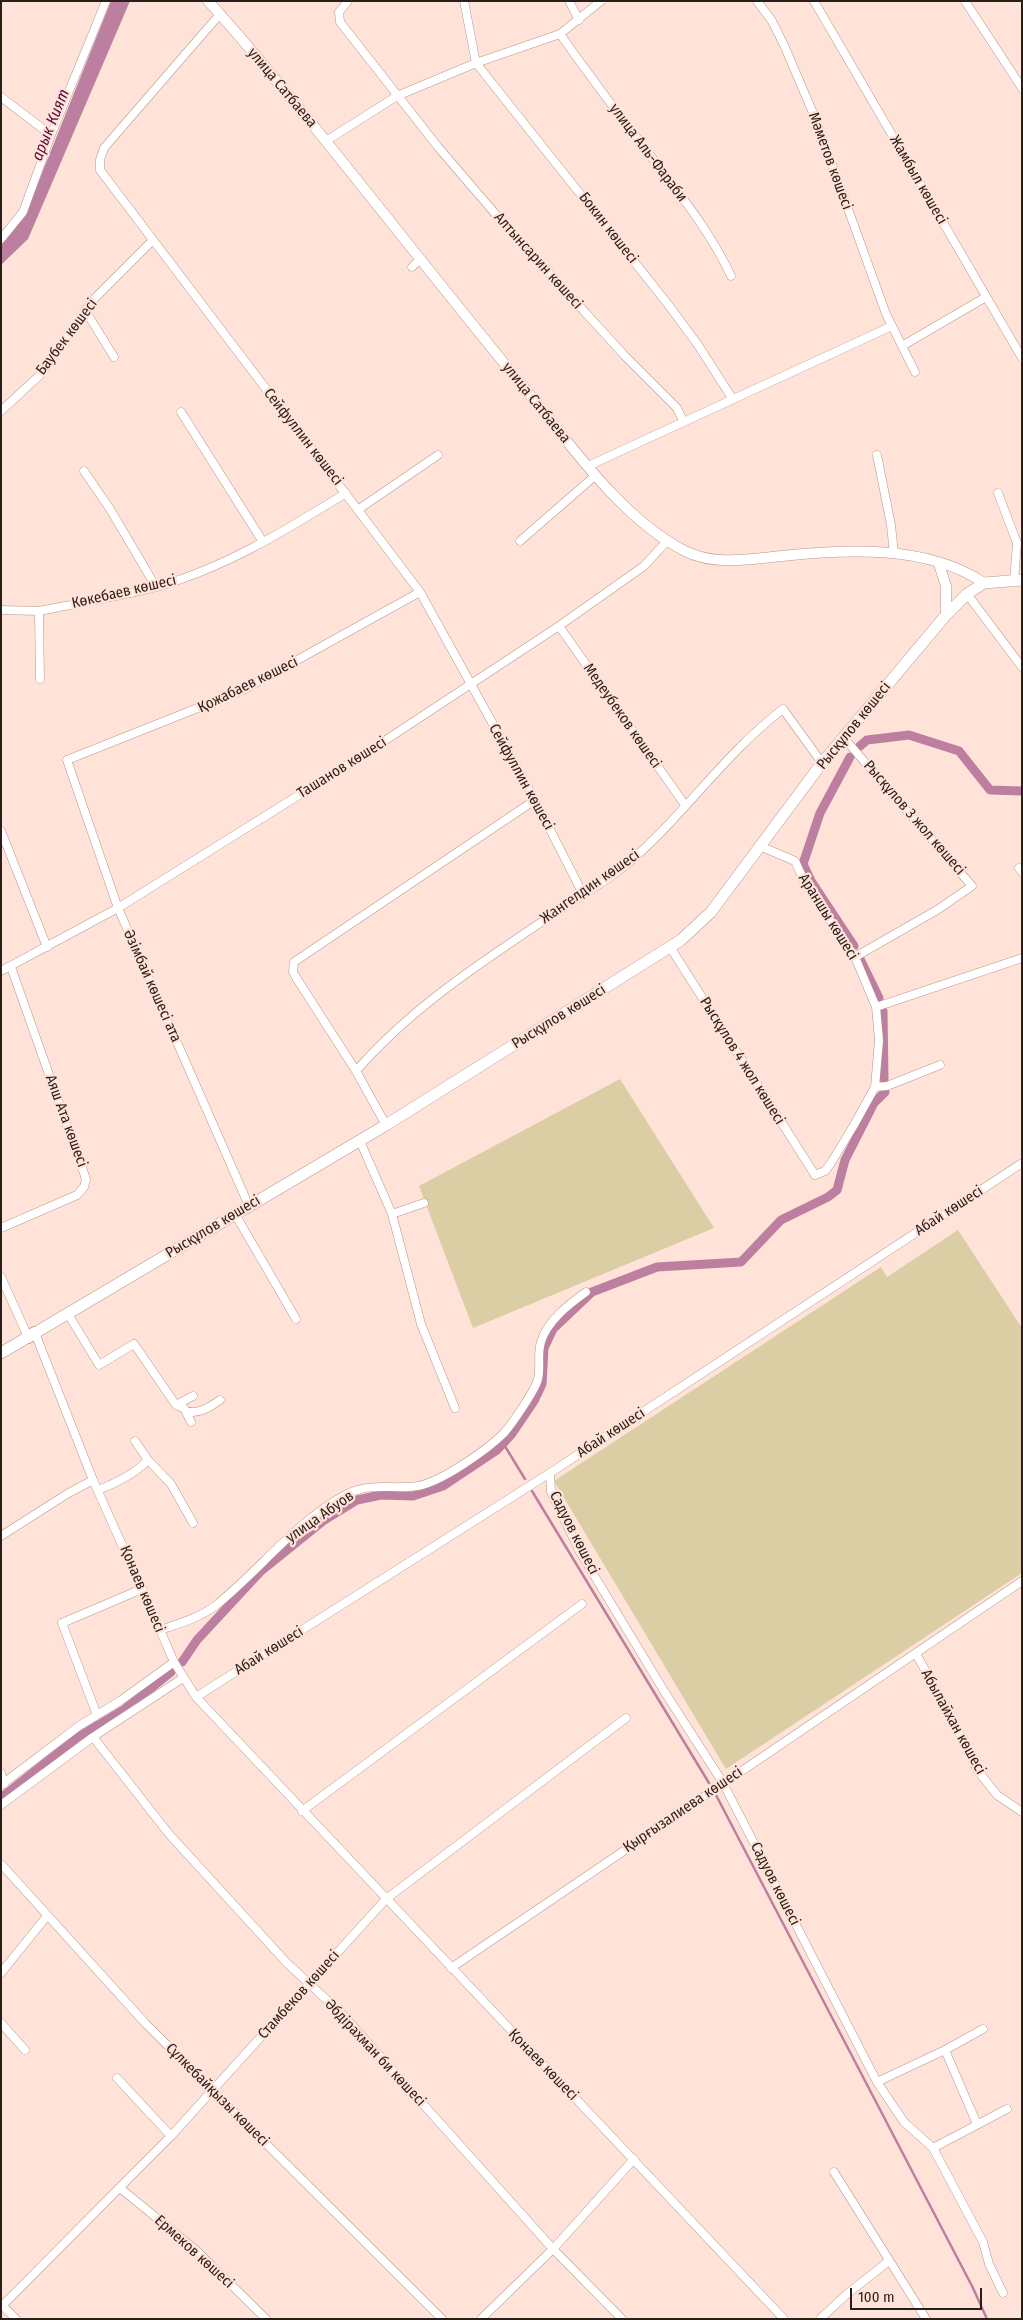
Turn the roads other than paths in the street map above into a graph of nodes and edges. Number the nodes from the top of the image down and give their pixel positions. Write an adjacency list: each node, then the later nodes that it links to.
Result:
1 (106, 1): 17 (street)
2 (208, 1): 10 (street, улица Сатбаева)
3 (348, 1): 15 (street, Алтынсарин көшесі)
4 (464, 1): 13 (street)
5 (569, 1): 11 (street)
6 (601, 1): 11 (street)
7 (757, 1): 24 (street, Мәметов көшесі)
8 (814, 1): 22 (street, Жамбыл көшесі)
9 (965, 1): 14 (street)
10 (220, 14): 18 (street, улица Сатбаева); 20 (street, Сейфуллин көшесі)
11 (579, 20): 12 (street)
12 (560, 34): 13 (street); 21 (street, улица Аль-Фараби)
13 (476, 63): 15 (street); 29 (street, Бокин көшесі)
14 (1022, 88)
15 (397, 96): 18 (street); 32 (street, Алтынсарин көшесі)
16 (1, 97): 17 (street)
17 (51, 135): 19 (street)
18 (326, 141): 35 (street, улица Сатбаева)
19 (1, 239)
20 (152, 241): 23 (street, Баубек көшесі); 38 (street, Сейфуллин көшесі)
21 (731, 276)
22 (986, 296): 25 (street); 27 (street, Жамбыл көшесі)
23 (85, 310): 26 (street); 30 (street, Баубек көшесі)
24 (892, 326): 25 (street, Мәметов көшесі); 29 (street)
25 (902, 346): 28 (street, Мәметов көшесі)
26 (114, 357)
27 (1022, 358)
28 (915, 372)
29 (732, 398): 32 (street)
30 (1, 411)
31 (181, 412): 43 (street)
32 (683, 421): 35 (street)
33 (438, 455): 40 (street)
34 (877, 455): 44 (street)
35 (588, 466): 37 (street, улица Сатбаева)
36 (84, 471): 48 (street)
37 (596, 475): 41 (street); 42 (street, улица Сатбаева)
38 (346, 493): 40 (street, Сейфуллин көшесі); 43 (street, Көкебаев көшесі)
39 (998, 493): 46 (street)
40 (358, 509): 49 (street, Сейфуллин көшесі)
41 (520, 540)
42 (667, 541): 44 (street, улица Сатбаева); 54 (street, Ташанов көшесі)
43 (262, 542): 48 (street, Көкебаев көшесі)
44 (894, 554): 45 (street, улица Сатбаева)
45 (939, 564): 47 (street, улица Сатбаева); 53 (street)
46 (1018, 580): 47 (main road)
47 (984, 583): 50 (main road, Рысқұлов көшесі)
48 (156, 587): 52 (street, Көкебаев көшесі)
49 (420, 592): 57 (street, Сейфуллин көшесі); 59 (street, Қожабаев көшесі)
50 (968, 594): 53 (main road, Рысқұлов көшесі); 55 (street)
51 (1, 610): 52 (street, Көкебаев көшесі)
52 (39, 610): 56 (street)
53 (946, 614): 58 (main road, Рысқұлов көшесі)
54 (559, 626): 57 (street, Ташанов көшесі); 62 (street, Медеубеков көшесі)
55 (1022, 667)
56 (40, 679)
57 (471, 685): 61 (street, Сейфуллин көшесі); 66 (street, Ташанов көшесі)
58 (844, 738): 60 (main road, Рысқұлов көшесі); 69 (street, Рысқұлов 3 жол көшесі)
59 (67, 760): 66 (street, Әзімбай көшесі ата)
60 (822, 763): 62 (street, Жангелдин көшесі); 64 (main road, Рысқұлов көшесі)
61 (535, 800): 65 (street, Сейфуллин көшесі); 75 (street)
62 (685, 805): 65 (street, Жангелдин көшесі)
63 (1, 831): 67 (street)
64 (762, 847): 68 (main road, Рысқұлов көшесі); 69 (street, Араншы көшесі)
65 (583, 894): 75 (street, Жангелдин көшесі)
66 (118, 908): 67 (street, Ташанов көшесі); 82 (street, Әзімбай көшесі ата)
67 (47, 947): 71 (street, Ташанов көшесі)
68 (670, 948): 77 (main road, Рысқұлов көшесі); 80 (street, Рысқұлов 4 жол көшесі)
69 (855, 958): 73 (street, Араншы көшесі)
70 (1022, 958): 73 (street)
71 (11, 967): 72 (street, Ташанов көшесі); 85 (street, Аяш Ата көшесі)
72 (1, 971)
73 (876, 1007): 76 (street, Араншы көшесі)
74 (940, 1065): 76 (street)
75 (356, 1071): 77 (street)
76 (874, 1087): 80 (street, Араншы көшесі)
77 (386, 1125): 78 (main road, Рысқұлов көшесі)
78 (360, 1141): 82 (main road, Рысқұлов көшесі); 84 (street)
79 (1022, 1163): 100 (street, Абай көшесі)
80 (815, 1175)
81 (424, 1203): 84 (street)
82 (249, 1206): 83 (main road, Рысқұлов көшесі)
83 (235, 1214): 88 (main road, Рысқұлов көшесі); 89 (street)
84 (392, 1214): 95 (street)
85 (1, 1228)
86 (1, 1277): 90 (street, Қонаев көшесі)
87 (586, 1292): 108 (street, улица Абуов)
88 (68, 1314): 90 (main road, Рысқұлов көшесі); 94 (street)
89 (296, 1319)
90 (31, 1335): 91 (main road, Рысқұлов көшесі); 101 (street, Қонаев көшесі)
91 (1, 1353)
92 (193, 1396): 94 (street)
93 (220, 1400): 96 (street)
94 (176, 1405): 96 (street)
95 (455, 1408)
96 (186, 1411): 97 (street)
97 (191, 1422)
98 (135, 1441): 99 (street)
99 (148, 1460): 102 (street); 103 (street)
100 (550, 1473): 112 (street, Абай көшесі); 117 (street, Садуов көшесі)
101 (93, 1480): 102 (street, Қонаев көшесі); 104 (street)
102 (98, 1490): 106 (street, Қонаев көшесі)
103 (193, 1523)
104 (1, 1536)
105 (1022, 1581): 109 (street, Абылайхан көшесі)
106 (142, 1589): 108 (street, Қонаев көшесі); 113 (street)
107 (582, 1604): 120 (street)
108 (160, 1630): 110 (street, Қонаев көшесі)
109 (916, 1654): 117 (street, Қырғызалиева көшесі); 121 (street, Абылайхан көшесі)
110 (174, 1662): 111 (street, Қонаев көшесі); 113 (street)
111 (183, 1678): 112 (street, Қонаев көшесі); 115 (street)
112 (196, 1697): 120 (street, Қонаев көшесі)
113 (97, 1715): 118 (street)
114 (626, 1718): 123 (street, Стамбеков көшесі)
115 (93, 1737): 119 (street); 127 (street, Әбдірахман би көшесі)
116 (1, 1773): 118 (street)
117 (723, 1783): 125 (street, Қырғызалиева көшесі); 133 (street, Садуов көшесі)
118 (3, 1784)
119 (1, 1804)
120 (302, 1811): 123 (street, Қонаев көшесі)
121 (1022, 1812)
122 (1, 1864): 124 (street, Сұлкебайқызы көшесі)
123 (386, 1899): 125 (street, Қонаев көшесі); 127 (street, Стамбеков көшесі)
124 (47, 1916): 126 (street); 134 (street, Сұлкебайқызы көшесі)
125 (450, 1968): 139 (street, Қонаев көшесі)
126 (1, 1972)
127 (309, 1984): 134 (street, Стамбеков көшесі); 142 (street, Әбдірахман би көшесі)
128 (1, 2023): 130 (street)
129 (983, 2029): 131 (street)
130 (26, 2050)
131 (945, 2050): 133 (street); 136 (street)
132 (117, 2078): 137 (street)
133 (877, 2082): 138 (street, Садуов көшесі)
134 (212, 2091): 137 (street, Стамбеков көшесі); 148 (street, Сұлкебайқызы көшесі)
135 (1007, 2109): 136 (street)
136 (978, 2124): 138 (street)
137 (171, 2136): 141 (street, Стамбеков көшесі)
138 (933, 2148): 144 (street, Садуов көшесі)
139 (634, 2159): 142 (street); 151 (street, Қонаев көшесі)
140 (834, 2172): 143 (street)
141 (120, 2188): 145 (street, Стамбеков көшесі); 147 (street, Ермеков көшесі)
142 (553, 2249): 149 (street); 150 (street, Әбдірахман би көшесі)
143 (889, 2261): 152 (street); 153 (street)
144 (1003, 2293)
145 (2, 2305): 146 (street)
146 (16, 2319)
147 (266, 2319)
148 (442, 2319)
149 (482, 2319)
150 (622, 2319)
151 (784, 2319)
152 (820, 2319)
153 (926, 2319)

